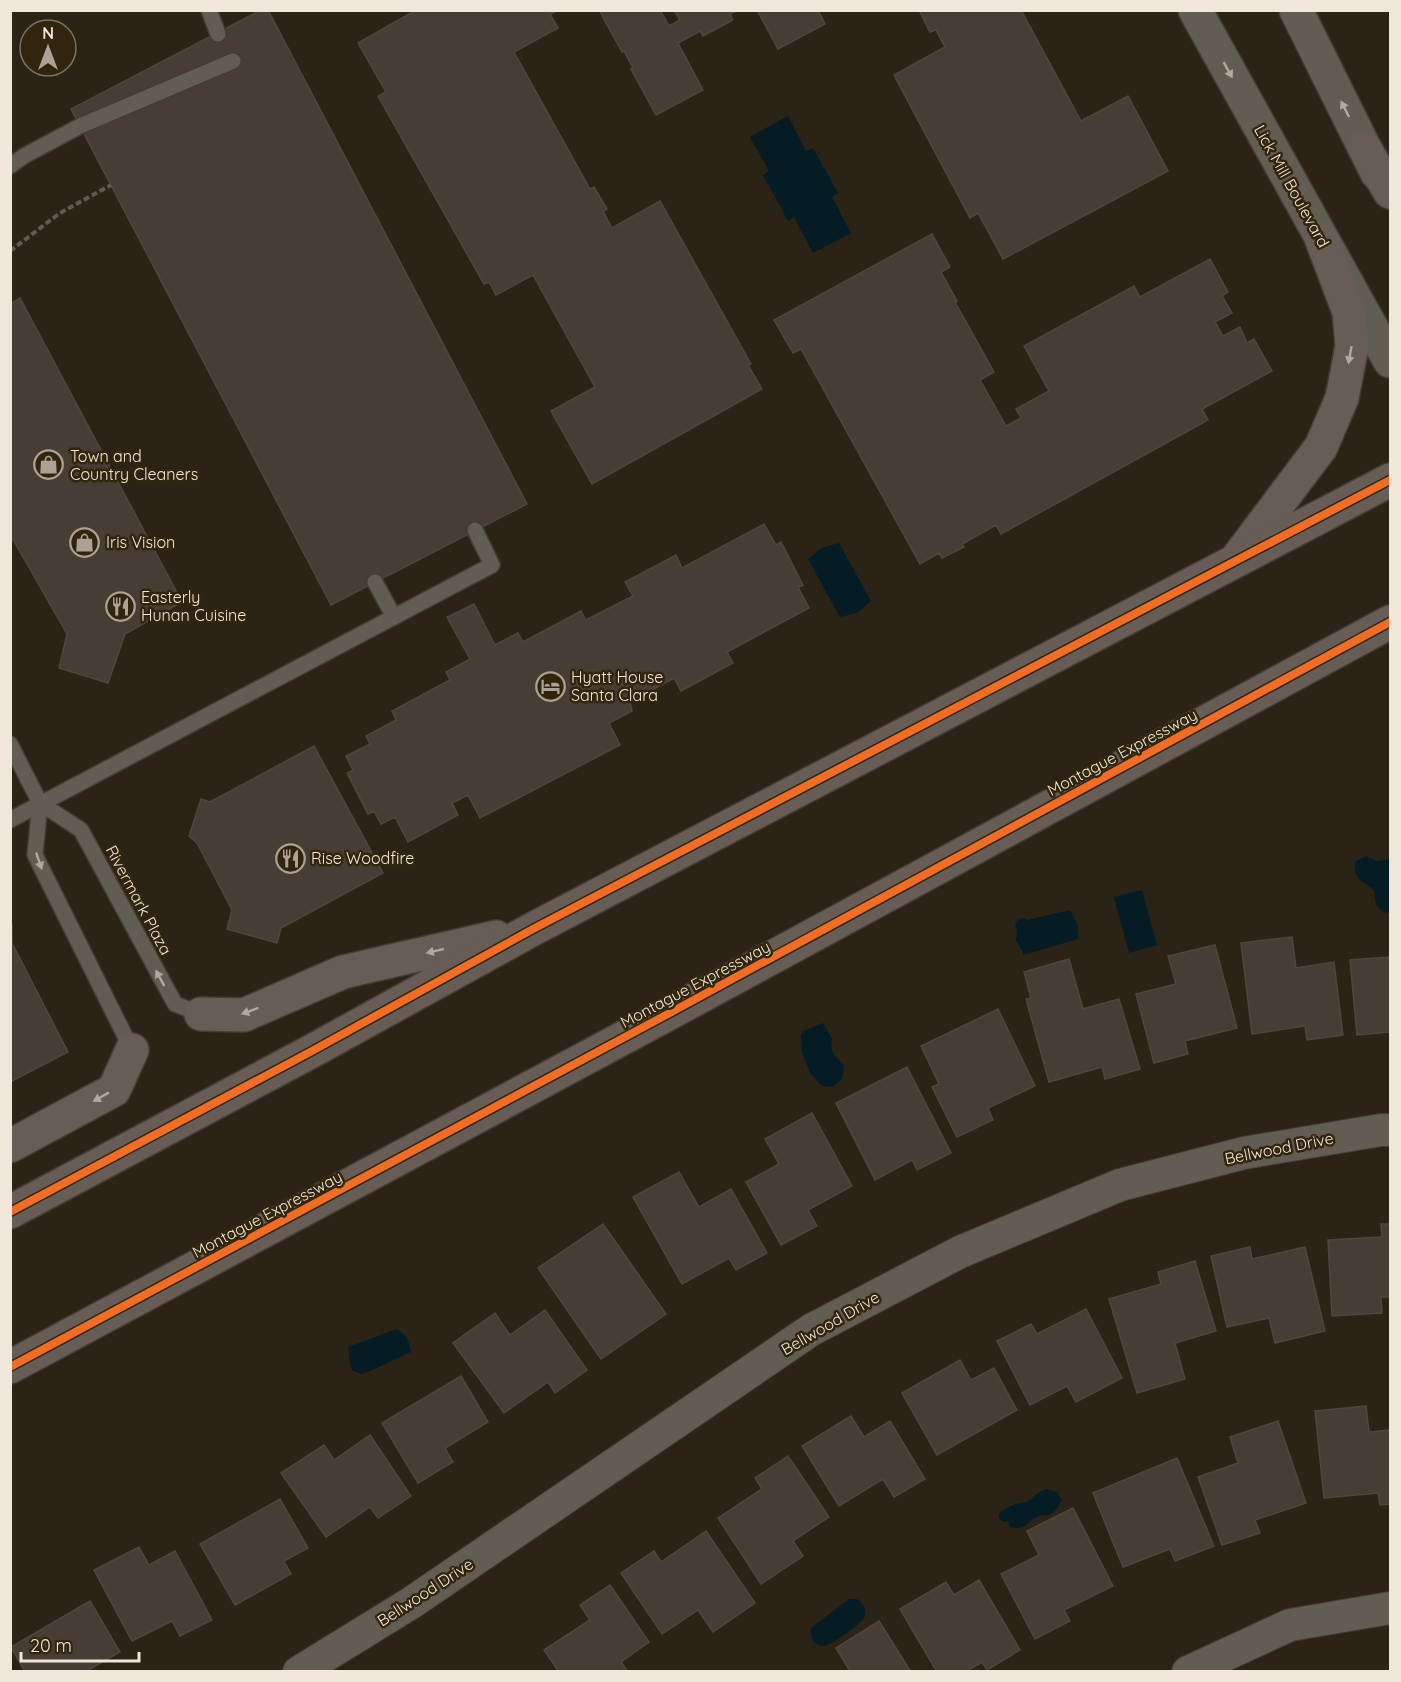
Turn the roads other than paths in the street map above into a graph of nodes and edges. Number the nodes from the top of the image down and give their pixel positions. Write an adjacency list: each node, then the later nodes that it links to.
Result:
1 (208, 10): 4 (lane)
2 (1195, 10): 10 (main road, Lick Mill Boulevard, one-way to 10)
3 (1296, 10): 6 (main road, one-way to 3)
4 (218, 34)
5 (233, 61): 7 (lane)
6 (1364, 147): 8 (highway); 9 (main road)
7 (10, 166)
8 (1390, 192)
9 (1390, 199)
10 (1321, 238): 11 (main road, Lick Mill Boulevard); 14 (highway, one-way to 14)
11 (1390, 361)
12 (1390, 480): 14 (highway)
13 (475, 530): 16 (lane)
14 (1234, 563): 21 (highway)
15 (375, 582): 16 (lane)
16 (394, 616): 19 (lane)
17 (1390, 622): 27 (highway, Montague Expressway)
18 (10, 744): 19 (lane, Rivermark Plaza)
19 (40, 803): 20 (lane); 22 (lane, Rivermark Plaza, one-way to 19); 23 (lane, one-way to 23)
20 (10, 820)
21 (533, 929): 22 (highway, one-way to 22); 26 (highway)
22 (201, 1014)
23 (132, 1050): 25 (highway, one-way to 25)
24 (1390, 1130): 29 (street, Bellwood Drive)
25 (10, 1146)
26 (10, 1212)
27 (10, 1367)
28 (1390, 1608): 30 (street)
29 (299, 1671)
30 (1188, 1671)

